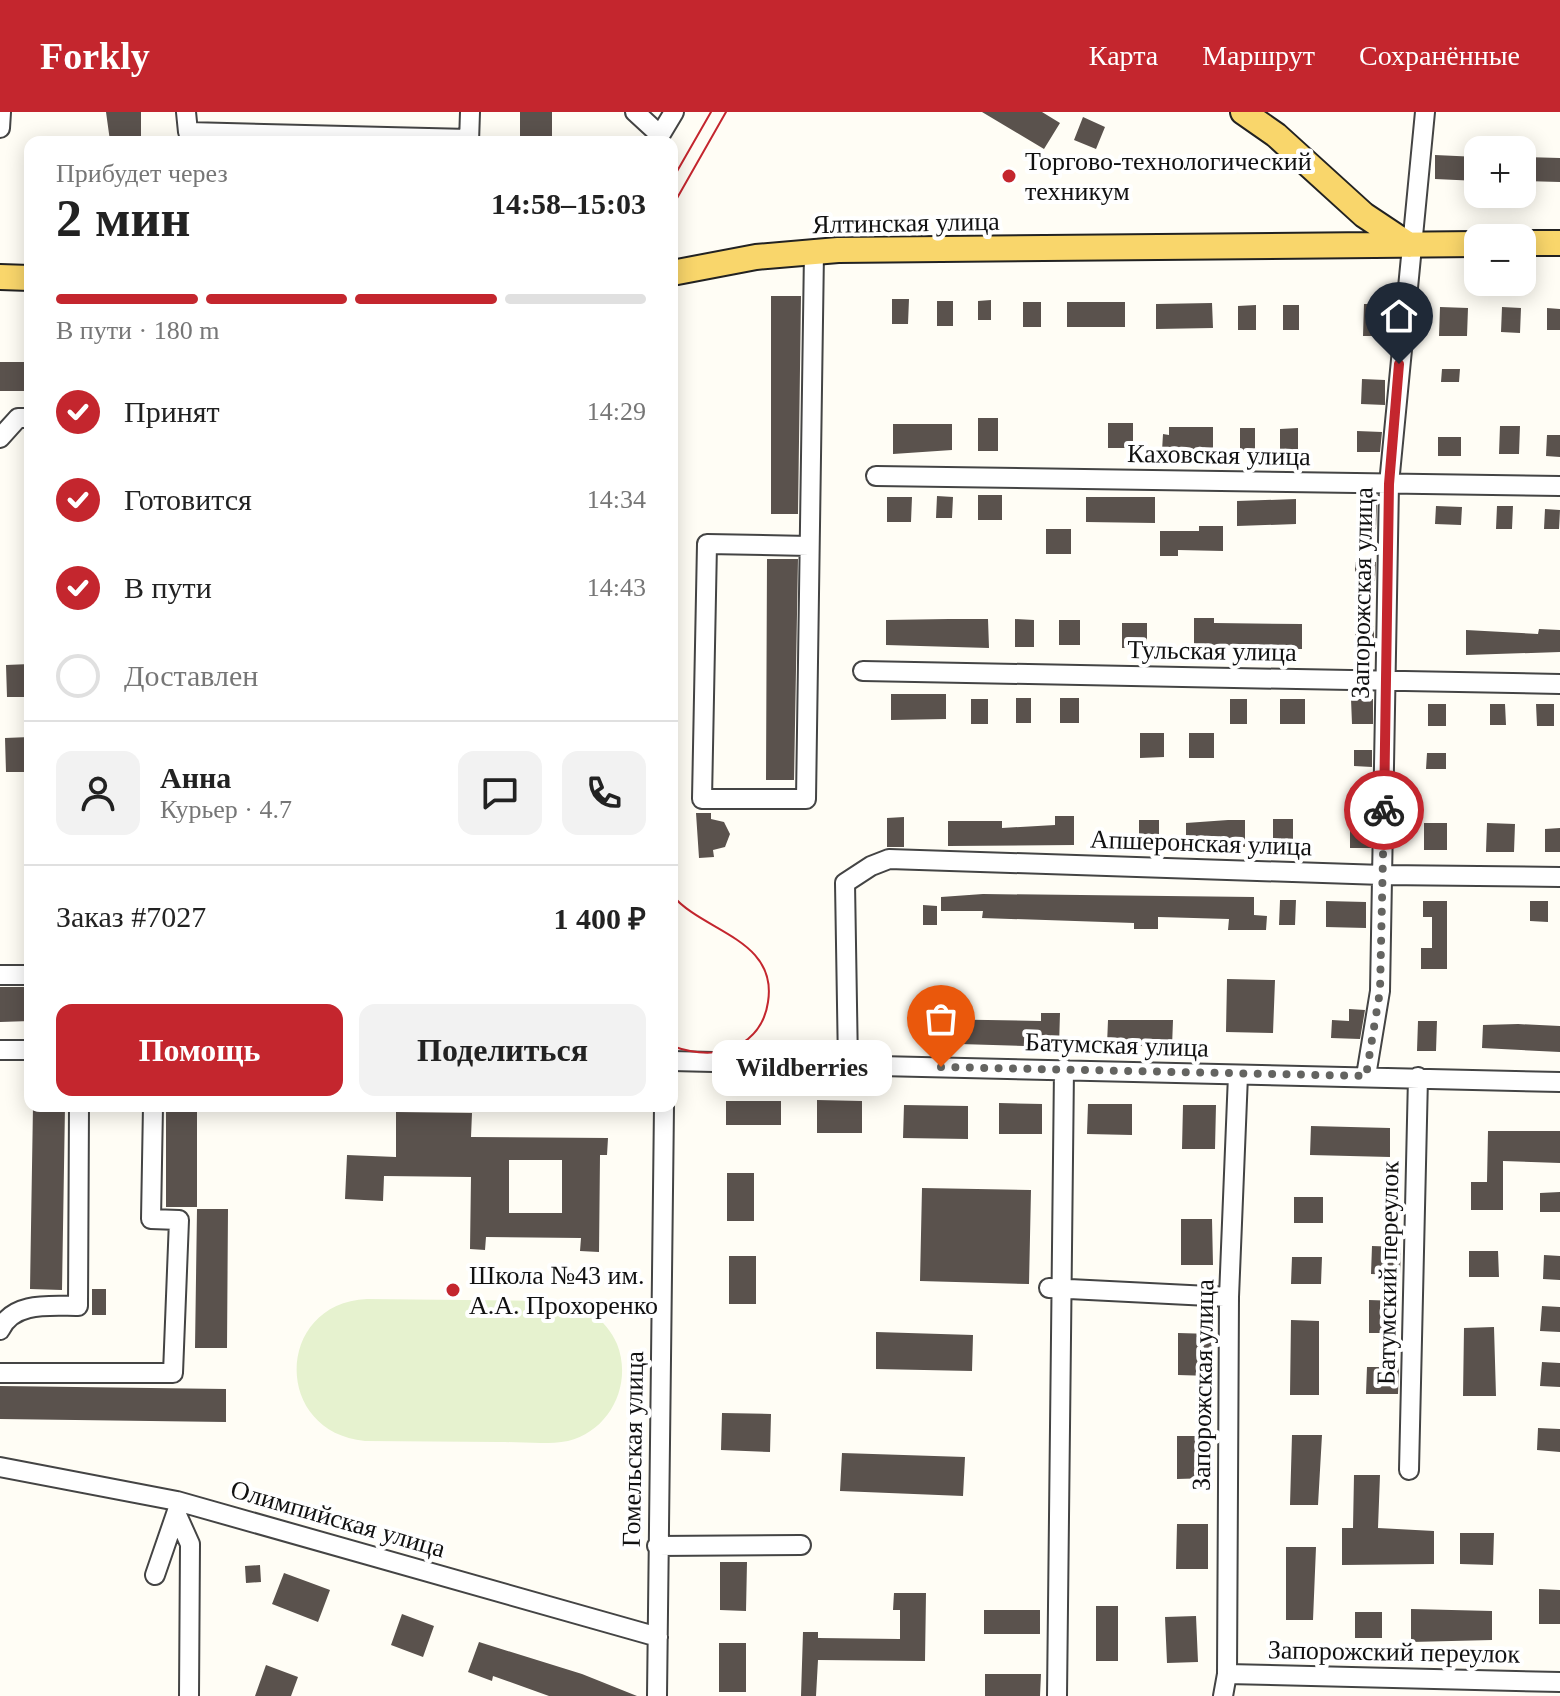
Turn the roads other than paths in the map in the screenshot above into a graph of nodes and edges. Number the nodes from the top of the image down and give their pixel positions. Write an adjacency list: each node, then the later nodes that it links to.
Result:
1 (1, 112): 8 (street)
2 (186, 112): 9 (street)
3 (470, 112): 10 (street)
4 (635, 112): 11 (street)
5 (674, 112): 12 (street)
6 (1243, 112): 16 (main road)
7 (1425, 112): 16 (street, Запорожская улица)
8 (0, 128)
9 (188, 136)
10 (469, 136)
11 (656, 136)
12 (659, 136)
13 (1536, 243): 14 (main road)
14 (1560, 243)
15 (1464, 244): 16 (main road, Ялтинская улица)
16 (1409, 245): 17 (main road, Ялтинская улица); 24 (street, Запорожская улица)
17 (814, 252): 18 (main road, Ялтинская улица); 26 (street)
18 (678, 272)
19 (0, 277): 20 (main road)
20 (24, 278)
21 (24, 418): 22 (street)
22 (0, 438)
23 (876, 476): 24 (street, Каховская улица)
24 (1389, 484): 25 (street, Каховская улица); 28 (street, Запорожская улица)
25 (1560, 486)
26 (809, 546): 26 (street)
27 (863, 671): 28 (street, Тульская улица)
28 (1385, 680): 29 (street, Тульская улица); 30 (street, Запорожская улица)
29 (1560, 684)
30 (1383, 875): 31 (street, Апшеронская улица); 37 (street, Апшеронская улица); 40 (street, Запорожская улица)
31 (1560, 877)
32 (0, 975): 33 (street)
33 (24, 975)
34 (0, 1050): 35 (street)
35 (24, 1050)
36 (678, 1061): 37 (street, Батумская улица)
37 (848, 1065): 38 (street, Батумская улица)
38 (1064, 1069): 39 (street, Батумская улица); 46 (street)
39 (1238, 1075): 40 (street, Батумская улица); 47 (street, Запорожская улица)
40 (1366, 1076): 41 (street, Батумская улица)
41 (1418, 1077): 42 (street, Батумская улица); 51 (street, Батумский переулок)
42 (1560, 1082)
43 (79, 1112): 48 (street)
44 (153, 1112): 49 (street)
45 (664, 1112): 54 (street, Гомельская улица)
46 (1054, 1289): 47 (street); 61 (street)
47 (1229, 1297): 57 (street, Запорожская улица)
48 (0, 1330)
49 (0, 1373)
50 (0, 1467): 52 (street, Олимпийская улица)
51 (1409, 1470)
52 (177, 1508): 55 (street); 56 (street, Олимпийская улица); 59 (street)
53 (801, 1545): 54 (street)
54 (657, 1546): 56 (street, Гомельская улица)
55 (155, 1575)
56 (658, 1637): 60 (street, Гомельская улица)
57 (1227, 1674): 58 (street, Запорожский переулок); 62 (street, Запорожская улица)
58 (1560, 1682)
59 (189, 1696)
60 (657, 1696)
61 (1057, 1696)
62 (1223, 1696)

